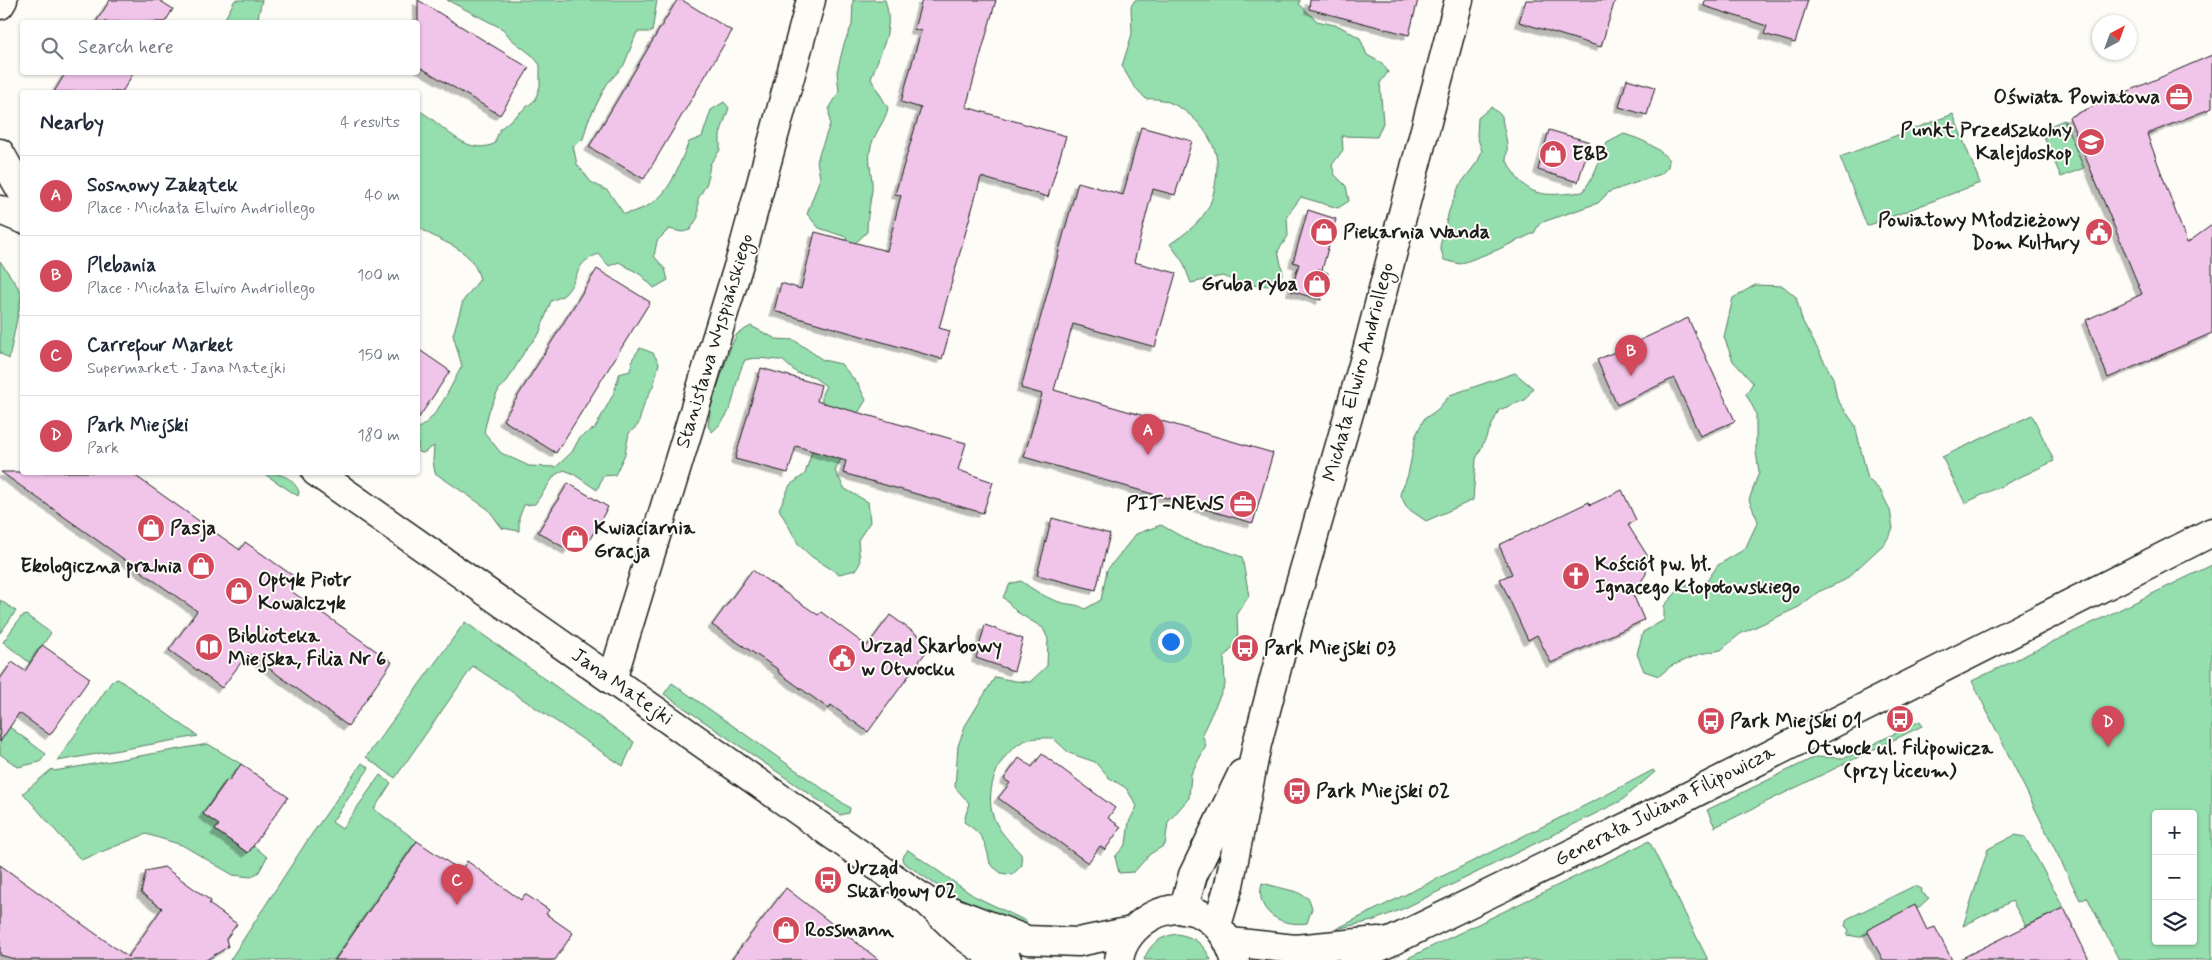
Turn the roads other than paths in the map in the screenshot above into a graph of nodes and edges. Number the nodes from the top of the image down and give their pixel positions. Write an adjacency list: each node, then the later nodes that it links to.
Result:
1 (3, 0): 4 (main road)
2 (811, 0): 9 (main road, Stanisława Wyspiańskiego)
3 (1459, 0): 10 (main road, Michała Elwiro Andriollego)
4 (0, 5)
5 (0, 153): 6 (main road)
6 (18, 211)
7 (320, 475): 9 (main road, Jana Matejki)
8 (2212, 532): 14 (main road, Generała Juliana Filipowicza)
9 (612, 680): 11 (main road, Jana Matejki)
10 (1257, 744): 12 (main road, Michała Elwiro Andriollego); 15 (main road, Michała Elwiro Andriollego)
11 (928, 902): 13 (main road, Jana Matejki); 16 (main road, Jana Matejki)
12 (1183, 910): 13 (main road); 15 (main road)
13 (1132, 930): 17 (main road)
14 (1398, 940): 15 (main road); 18 (main road, Generała Juliana Filipowicza)
15 (1227, 942)
16 (1000, 959)
17 (1119, 960)
18 (1353, 960)

